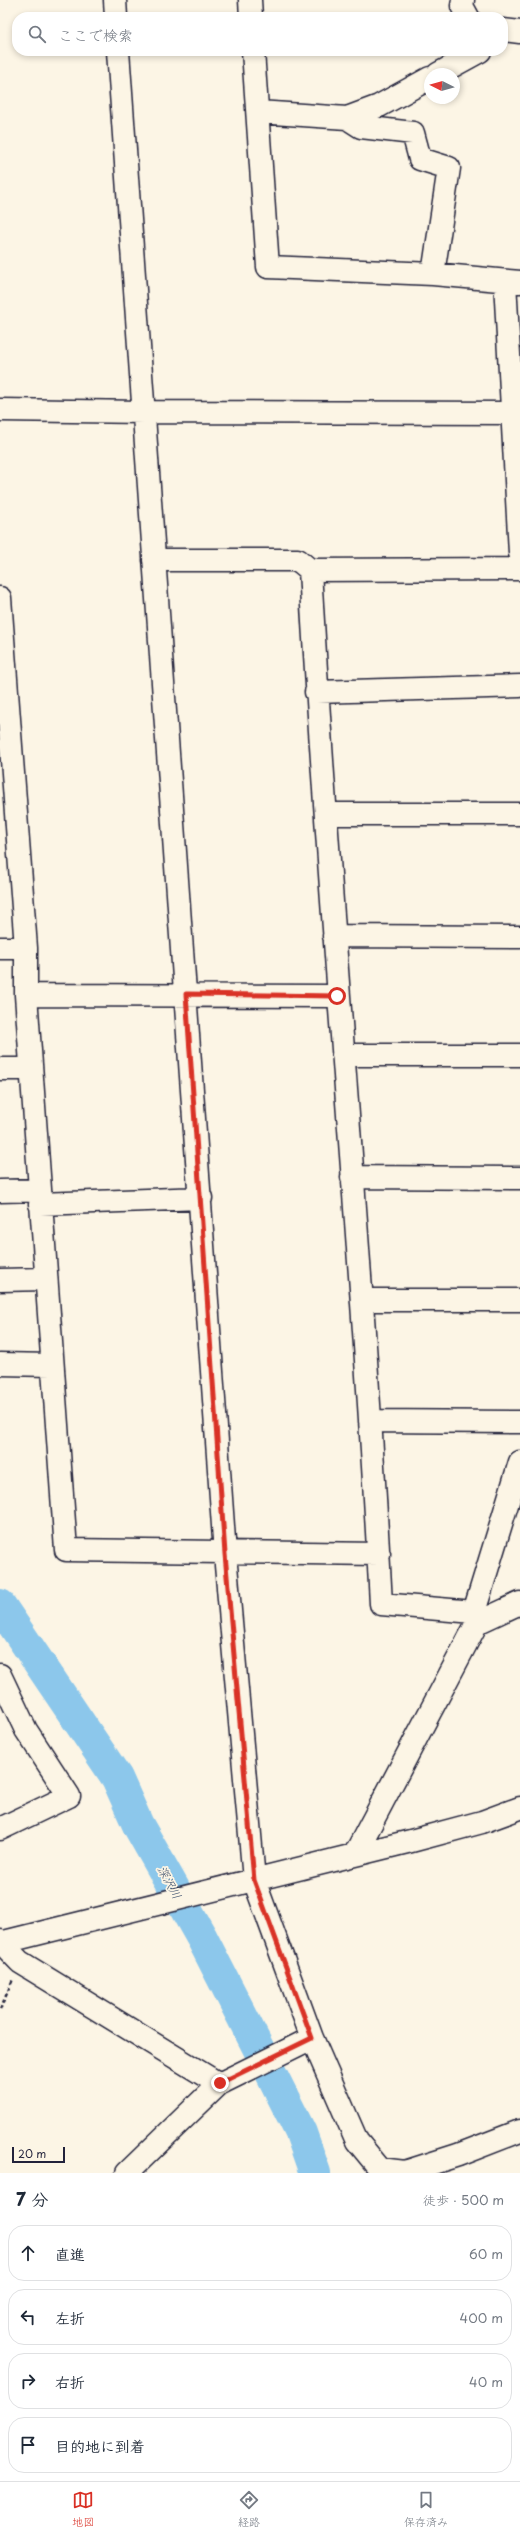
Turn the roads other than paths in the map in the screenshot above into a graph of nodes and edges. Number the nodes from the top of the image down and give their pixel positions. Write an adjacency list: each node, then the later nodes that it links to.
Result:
1 (115, 0): 4 (street)
2 (250, 0): 5 (street)
3 (463, 0): 6 (street)
4 (116, 12)
5 (251, 12)
6 (465, 12)
7 (118, 56): 17 (street)
8 (253, 56): 12 (street)
9 (471, 56): 10 (street)
10 (449, 68)
11 (424, 81): 13 (street)
12 (258, 112): 13 (street); 14 (street)
13 (347, 118): 14 (street)
14 (433, 274): 15 (street)
15 (513, 282): 18 (street)
16 (0, 410): 17 (street)
17 (144, 412): 18 (street); 20 (street)
18 (516, 413): 19 (street)
19 (520, 553)
20 (154, 560): 22 (street); 34 (street)
21 (520, 569): 22 (street)
22 (310, 570): 25 (street)
23 (0, 598): 26 (street)
24 (520, 686): 25 (street)
25 (316, 692): 27 (street)
26 (4, 694): 29 (street)
27 (326, 814): 28 (street); 30 (street)
28 (520, 814)
29 (8, 820): 33 (street)
30 (334, 936): 31 (street); 36 (street)
31 (520, 937)
32 (0, 948): 33 (street)
33 (26, 948): 35 (street)
34 (186, 994): 35 (street); 36 (street); 45 (street)
35 (26, 995): 39 (street)
36 (337, 996): 38 (street)
37 (520, 1054): 38 (street)
38 (343, 1055): 41 (street)
39 (31, 1069): 40 (street); 44 (street)
40 (0, 1070)
41 (352, 1177): 42 (street); 48 (street)
42 (520, 1178)
43 (0, 1190): 44 (street)
44 (39, 1197): 45 (street); 46 (street)
45 (201, 1198): 55 (street)
46 (46, 1279): 47 (street); 51 (street)
47 (0, 1280)
48 (362, 1300): 49 (street); 52 (street)
49 (520, 1300)
50 (0, 1364): 51 (street)
51 (52, 1365): 55 (street)
52 (370, 1421): 53 (street); 56 (street)
53 (520, 1422)
54 (520, 1462): 58 (street)
55 (225, 1554): 56 (street); 63 (street)
56 (379, 1554): 58 (street)
57 (520, 1603): 58 (street)
58 (476, 1618): 62 (street)
59 (0, 1675): 61 (street)
60 (520, 1808): 62 (street)
61 (0, 1829)
62 (355, 1854): 63 (street)
63 (254, 1880): 64 (street); 65 (street)
64 (0, 1942): 66 (street)
65 (311, 2038): 66 (street); 67 (street)
66 (219, 2084): 68 (street)
67 (520, 2132)
68 (127, 2173)

